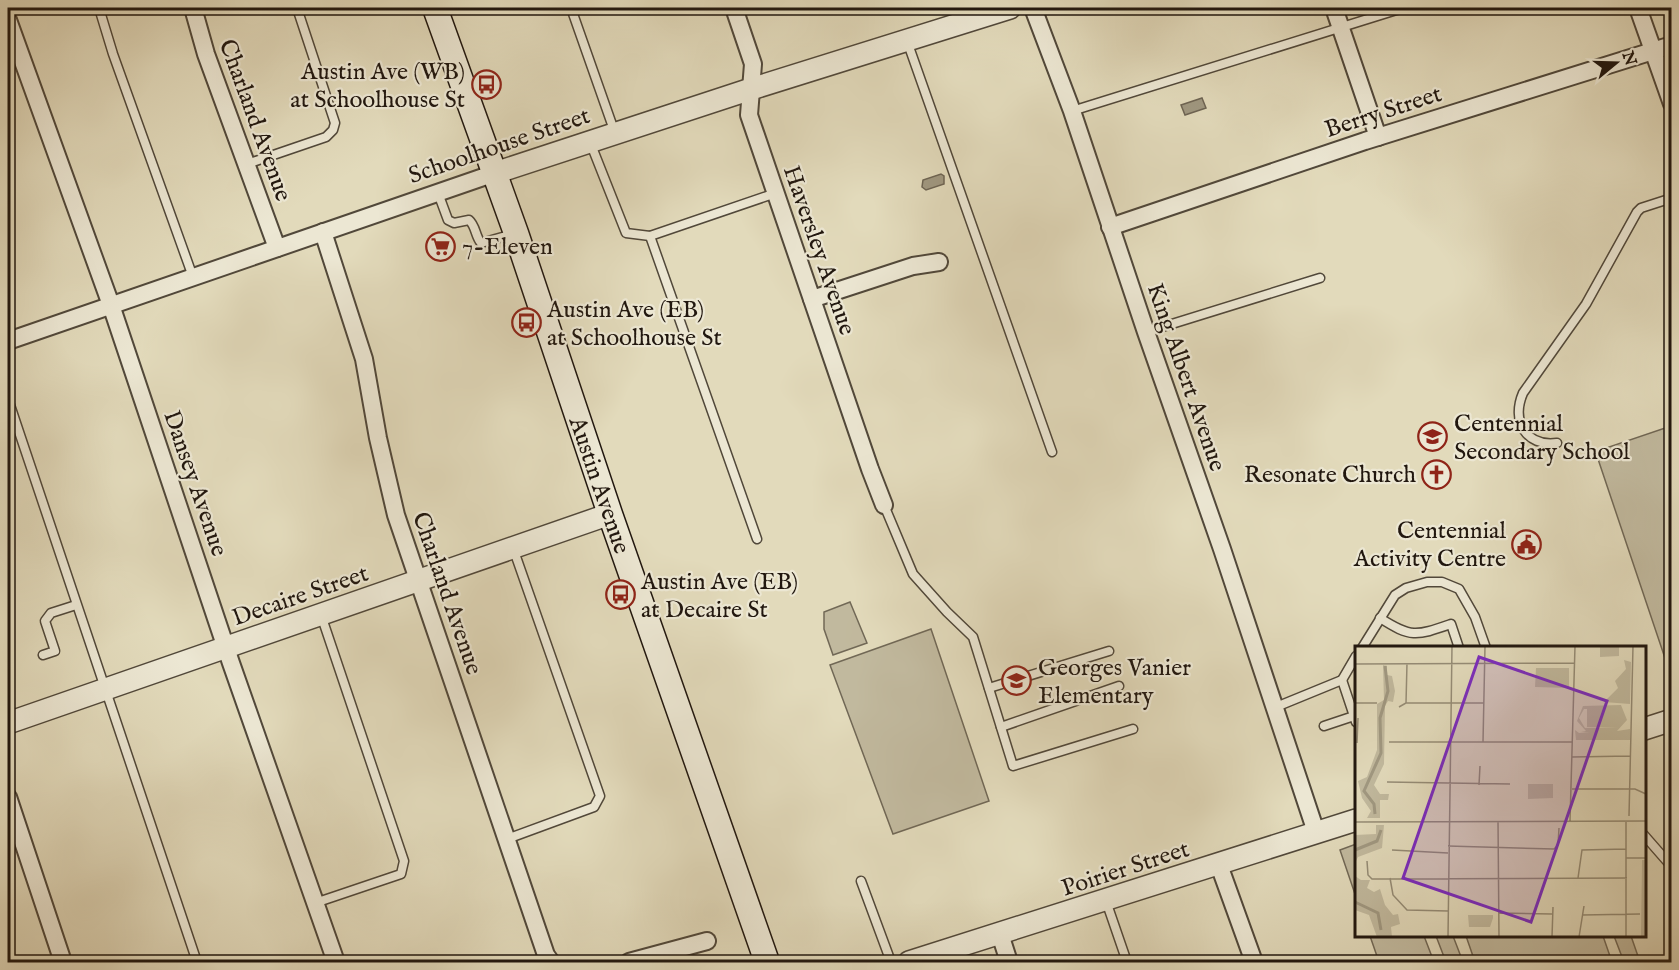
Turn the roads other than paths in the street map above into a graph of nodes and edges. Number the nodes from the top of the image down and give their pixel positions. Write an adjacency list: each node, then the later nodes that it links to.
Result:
1 (99, 8): 34 (lane)
2 (193, 8): 23 (street, Charland Avenue)
3 (297, 8): 23 (lane)
4 (435, 8): 24 (main road, Austin Avenue)
5 (571, 8): 20 (lane)
6 (734, 8): 17 (street, Haversley Avenue)
7 (1010, 8): 14 (street, Schoolhouse Street)
8 (1033, 8): 19 (street, King Albert Avenue)
9 (1334, 8): 13 (street)
10 (1403, 8): 13 (lane)
11 (1638, 8): 16 (street)
12 (8, 20): 37 (street, Dansey Avenue)
13 (1341, 28): 19 (lane); 21 (street)
14 (907, 40): 17 (street, Schoolhouse Street); 42 (lane)
15 (1671, 45): 16 (street, Berry Street)
16 (1653, 51): 18 (street); 21 (street, Berry Street)
17 (751, 89): 20 (street, Schoolhouse Street); 26 (street, Haversley Avenue)
18 (1671, 104)
19 (1072, 111): 28 (street, King Albert Avenue)
20 (615, 133): 22 (street, Schoolhouse Street)
21 (1378, 137): 28 (street, Berry Street)
22 (590, 142): 24 (street, Schoolhouse Street); 31 (lane)
23 (247, 164): 32 (street, Charland Avenue)
24 (495, 173): 25 (street, Schoolhouse Street); 30 (main road, Austin Avenue)
25 (438, 193): 29 (street, Schoolhouse Street); 30 (lane)
26 (776, 193): 31 (lane); 36 (street, Haversley Avenue)
27 (1671, 198): 41 (lane)
28 (1110, 227): 38 (street, King Albert Avenue)
29 (322, 232): 32 (street, Schoolhouse Street); 47 (street, Charland Avenue)
30 (516, 233): 44 (main road, Austin Avenue)
31 (650, 236): 45 (lane)
32 (277, 248): 34 (street, Schoolhouse Street)
33 (939, 262): 36 (street)
34 (193, 277): 37 (street, Schoolhouse Street)
35 (1320, 278): 38 (lane)
36 (812, 299): 43 (street, Haversley Avenue)
37 (111, 305): 39 (street, Schoolhouse Street); 54 (street, Dansey Avenue)
38 (1146, 332): 62 (street, King Albert Avenue)
39 (8, 341)
40 (8, 399): 48 (lane)
41 (1557, 443)
42 (1052, 452)
43 (884, 505): 60 (lane)
44 (610, 514): 46 (street, Decaire Street); 87 (main road, Austin Avenue)
45 (757, 539)
46 (513, 548): 47 (street, Decaire Street); 74 (lane)
47 (418, 581): 49 (street, Decaire Street); 74 (street, Charland Avenue)
48 (76, 605): 56 (lane); 61 (lane)
49 (321, 614): 54 (street, Decaire Street); 79 (lane)
50 (1380, 618): 51 (lane); 52 (lane); 53 (lane)
51 (1363, 646)
52 (1458, 646)
53 (1485, 646)
54 (226, 648): 61 (street, Decaire Street); 79 (street, Dansey Avenue)
55 (1109, 651): 60 (lane)
56 (43, 655)
57 (1355, 658): 58 (lane)
58 (1342, 680): 62 (lane); 63 (lane)
59 (1119, 686): 67 (lane)
60 (989, 688): 67 (lane)
61 (105, 690): 65 (street, Decaire Street); 83 (lane)
62 (1276, 706): 72 (street, King Albert Avenue)
63 (1355, 719): 66 (lane)
64 (1671, 720): 68 (street)
65 (8, 723)
66 (1324, 726)
67 (1001, 727): 69 (lane)
68 (1646, 728)
69 (1133, 729)
70 (8, 797): 82 (street)
71 (1355, 820): 72 (street, Poirier Street)
72 (1316, 832): 75 (street, Poirier Street)
73 (1646, 837): 76 (lane)
74 (507, 839): 85 (street, Charland Avenue)
75 (1219, 865): 78 (street, Poirier Street); 92 (street)
76 (1671, 867)
77 (861, 881): 88 (lane)
78 (1106, 901): 80 (street, Poirier Street); 91 (lane)
79 (315, 903): 84 (street, Dansey Avenue)
80 (1000, 934): 89 (street, Poirier Street); 90 (street)
81 (706, 941): 86 (street)
82 (63, 963)
83 (197, 963)
84 (336, 963)
85 (551, 963)
86 (629, 963)
87 (767, 963)
88 (891, 963)
89 (909, 963)
90 (1009, 963)
91 (1127, 963)
92 (1254, 963)

